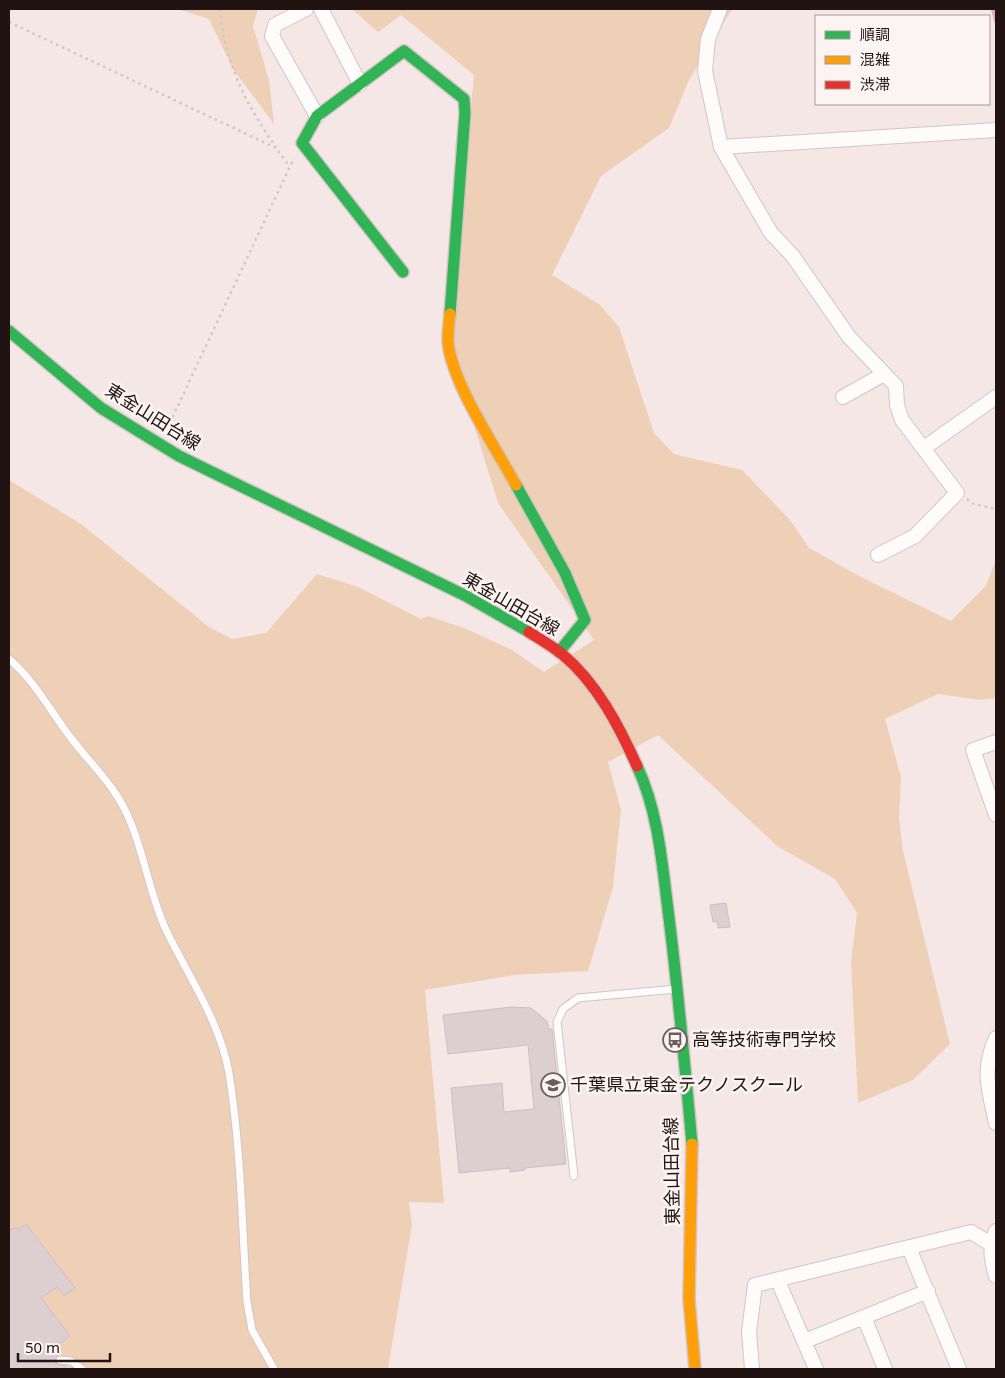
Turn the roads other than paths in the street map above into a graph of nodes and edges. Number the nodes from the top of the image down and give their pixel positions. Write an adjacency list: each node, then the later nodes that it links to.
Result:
1 (306, 9): 5 (street)
2 (321, 9): 4 (street)
3 (720, 9): 7 (street)
4 (360, 84): 5 (main road); 15 (main road)
5 (318, 116): 8 (main road)
6 (996, 130): 7 (street)
7 (721, 147): 10 (street)
8 (403, 272)
9 (9, 331): 15 (main road, 東金山田台線)
10 (884, 374): 11 (street); 13 (street)
11 (843, 397)
12 (996, 397): 13 (street)
13 (924, 448): 14 (street)
14 (878, 555)
15 (559, 652): 19 (main road, 東金山田台線)
16 (9, 659): 32 (lane)
17 (996, 742): 18 (street)
18 (996, 815)
19 (678, 988): 22 (lane); 33 (main road, 東金山田台線)
20 (996, 1038): 21 (street)
21 (996, 1123)
22 (574, 1176)
23 (994, 1237): 24 (street); 25 (street)
24 (909, 1248): 26 (street); 27 (street)
25 (996, 1276)
26 (778, 1281): 29 (street); 34 (street)
27 (928, 1291): 28 (street); 37 (street)
28 (864, 1317): 29 (street); 36 (street)
29 (805, 1341): 35 (street)
30 (60, 1360): 31 (lane)
31 (82, 1369)
32 (274, 1369)
33 (695, 1369)
34 (752, 1369)
35 (816, 1369)
36 (885, 1369)
37 (959, 1369)

